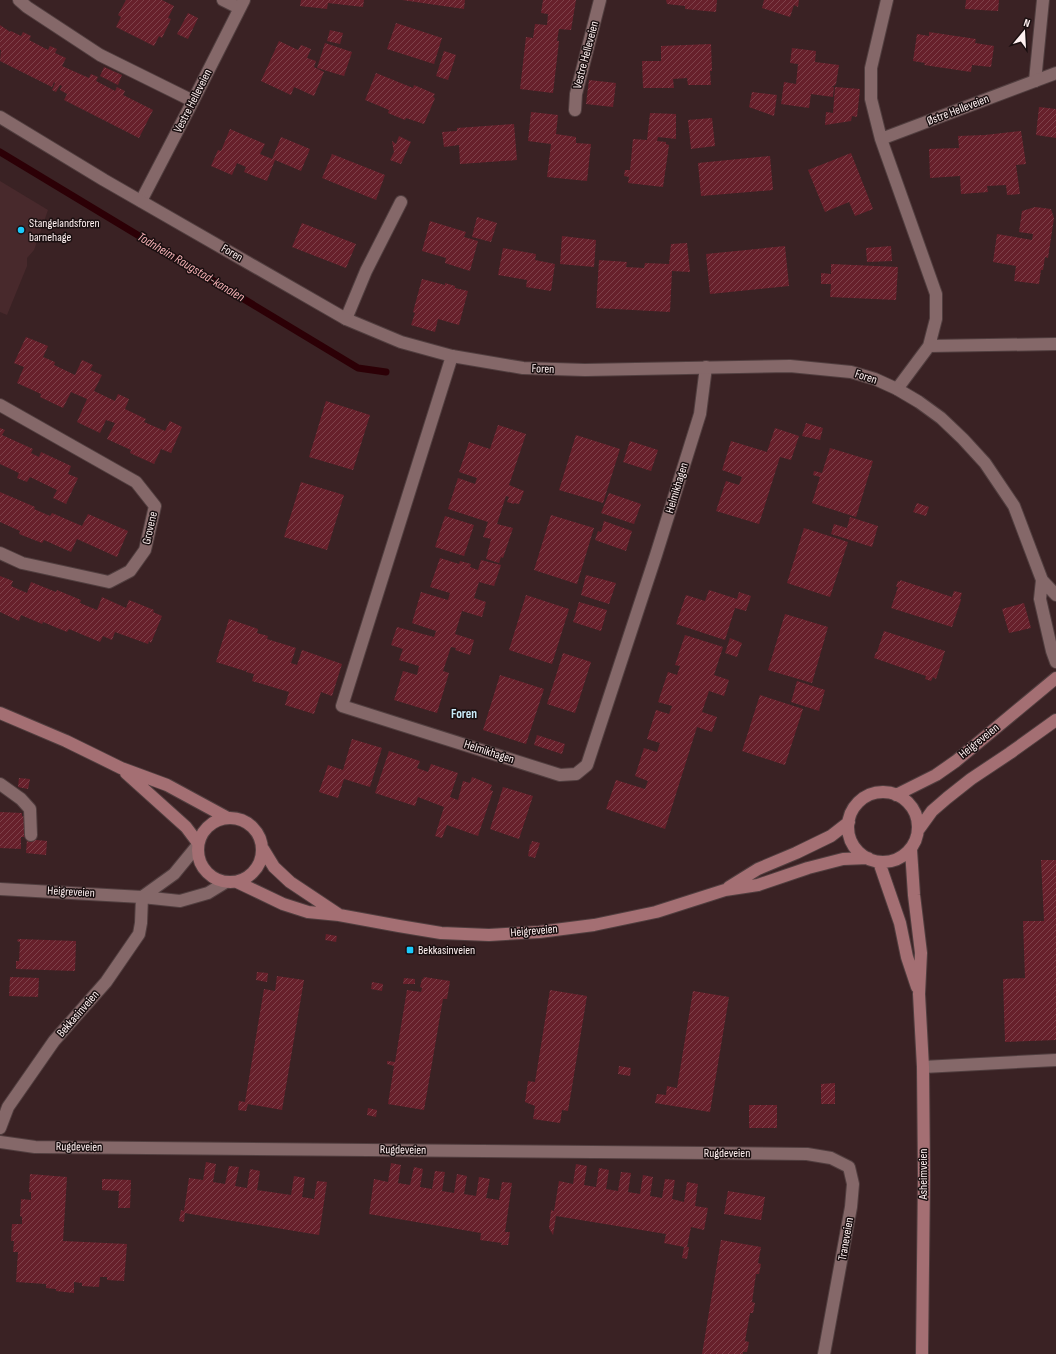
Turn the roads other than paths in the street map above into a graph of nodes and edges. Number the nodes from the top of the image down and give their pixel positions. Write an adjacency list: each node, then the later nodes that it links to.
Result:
1 (19, 0): 9 (street)
2 (223, 0): 6 (street)
3 (600, 0): 10 (street, Vestre Helleveien)
4 (887, 0): 12 (street)
5 (1043, 0): 8 (street)
6 (242, 4): 9 (street, Vestre Helleveien)
7 (1056, 73): 8 (street, Østre Helleveien)
8 (1035, 81): 12 (street, Østre Helleveien)
9 (193, 101): 13 (street, Vestre Helleveien)
10 (575, 110)
11 (0, 117): 13 (street, Foren)
12 (882, 139): 17 (street)
13 (141, 201): 15 (street, Foren)
14 (401, 202): 15 (street)
15 (346, 319): 18 (street, Foren)
16 (1056, 344): 17 (street)
17 (929, 346): 20 (street)
18 (452, 356): 19 (street, Foren); 19 (street, Helmikhagen)
19 (706, 367): 20 (street, Foren)
20 (897, 389): 23 (street, Foren)
21 (0, 405): 22 (street, Grovene)
22 (0, 553)
23 (1042, 580): 24 (street, Foren); 25 (street, Foren)
24 (1056, 595)
25 (1056, 662)
26 (1056, 678): 31 (main road, Heigreveien)
27 (0, 713): 29 (main road, Heigreveien)
28 (1056, 720): 34 (main road)
29 (121, 768): 32 (main road, Heigreveien); 36 (main road, Heigreveien)
30 (0, 784): 35 (street)
31 (896, 794): 33 (main road); 34 (main road)
32 (226, 817): 36 (main road); 37 (main road, Heigreveien)
33 (849, 822): 39 (main road); 42 (main road, Heigreveien)
34 (919, 829): 38 (main road)
35 (31, 835)
36 (198, 844): 40 (main road, Heigreveien); 43 (street)
37 (262, 849): 40 (main road); 44 (main road, Heigreveien)
38 (910, 850): 39 (main road); 45 (main road, Asheimveien)
39 (873, 860): 42 (main road, Heigreveien); 45 (main road, Asheimveien)
40 (231, 882): 43 (street, Heigreveien); 44 (main road, Heigreveien)
41 (0, 889): 43 (street, Heigreveien)
42 (725, 890): 44 (main road, Heigreveien)
43 (142, 897): 48 (street, Bekkasinveien)
44 (339, 915)
45 (919, 994): 47 (main road, Asheimveien)
46 (1056, 1060): 47 (street)
47 (923, 1067): 52 (main road, Asheimveien)
48 (0, 1128)
49 (0, 1142): 50 (street, Rugdeveien)
50 (807, 1154): 51 (street, Traneveien)
51 (824, 1354)
52 (922, 1354)

